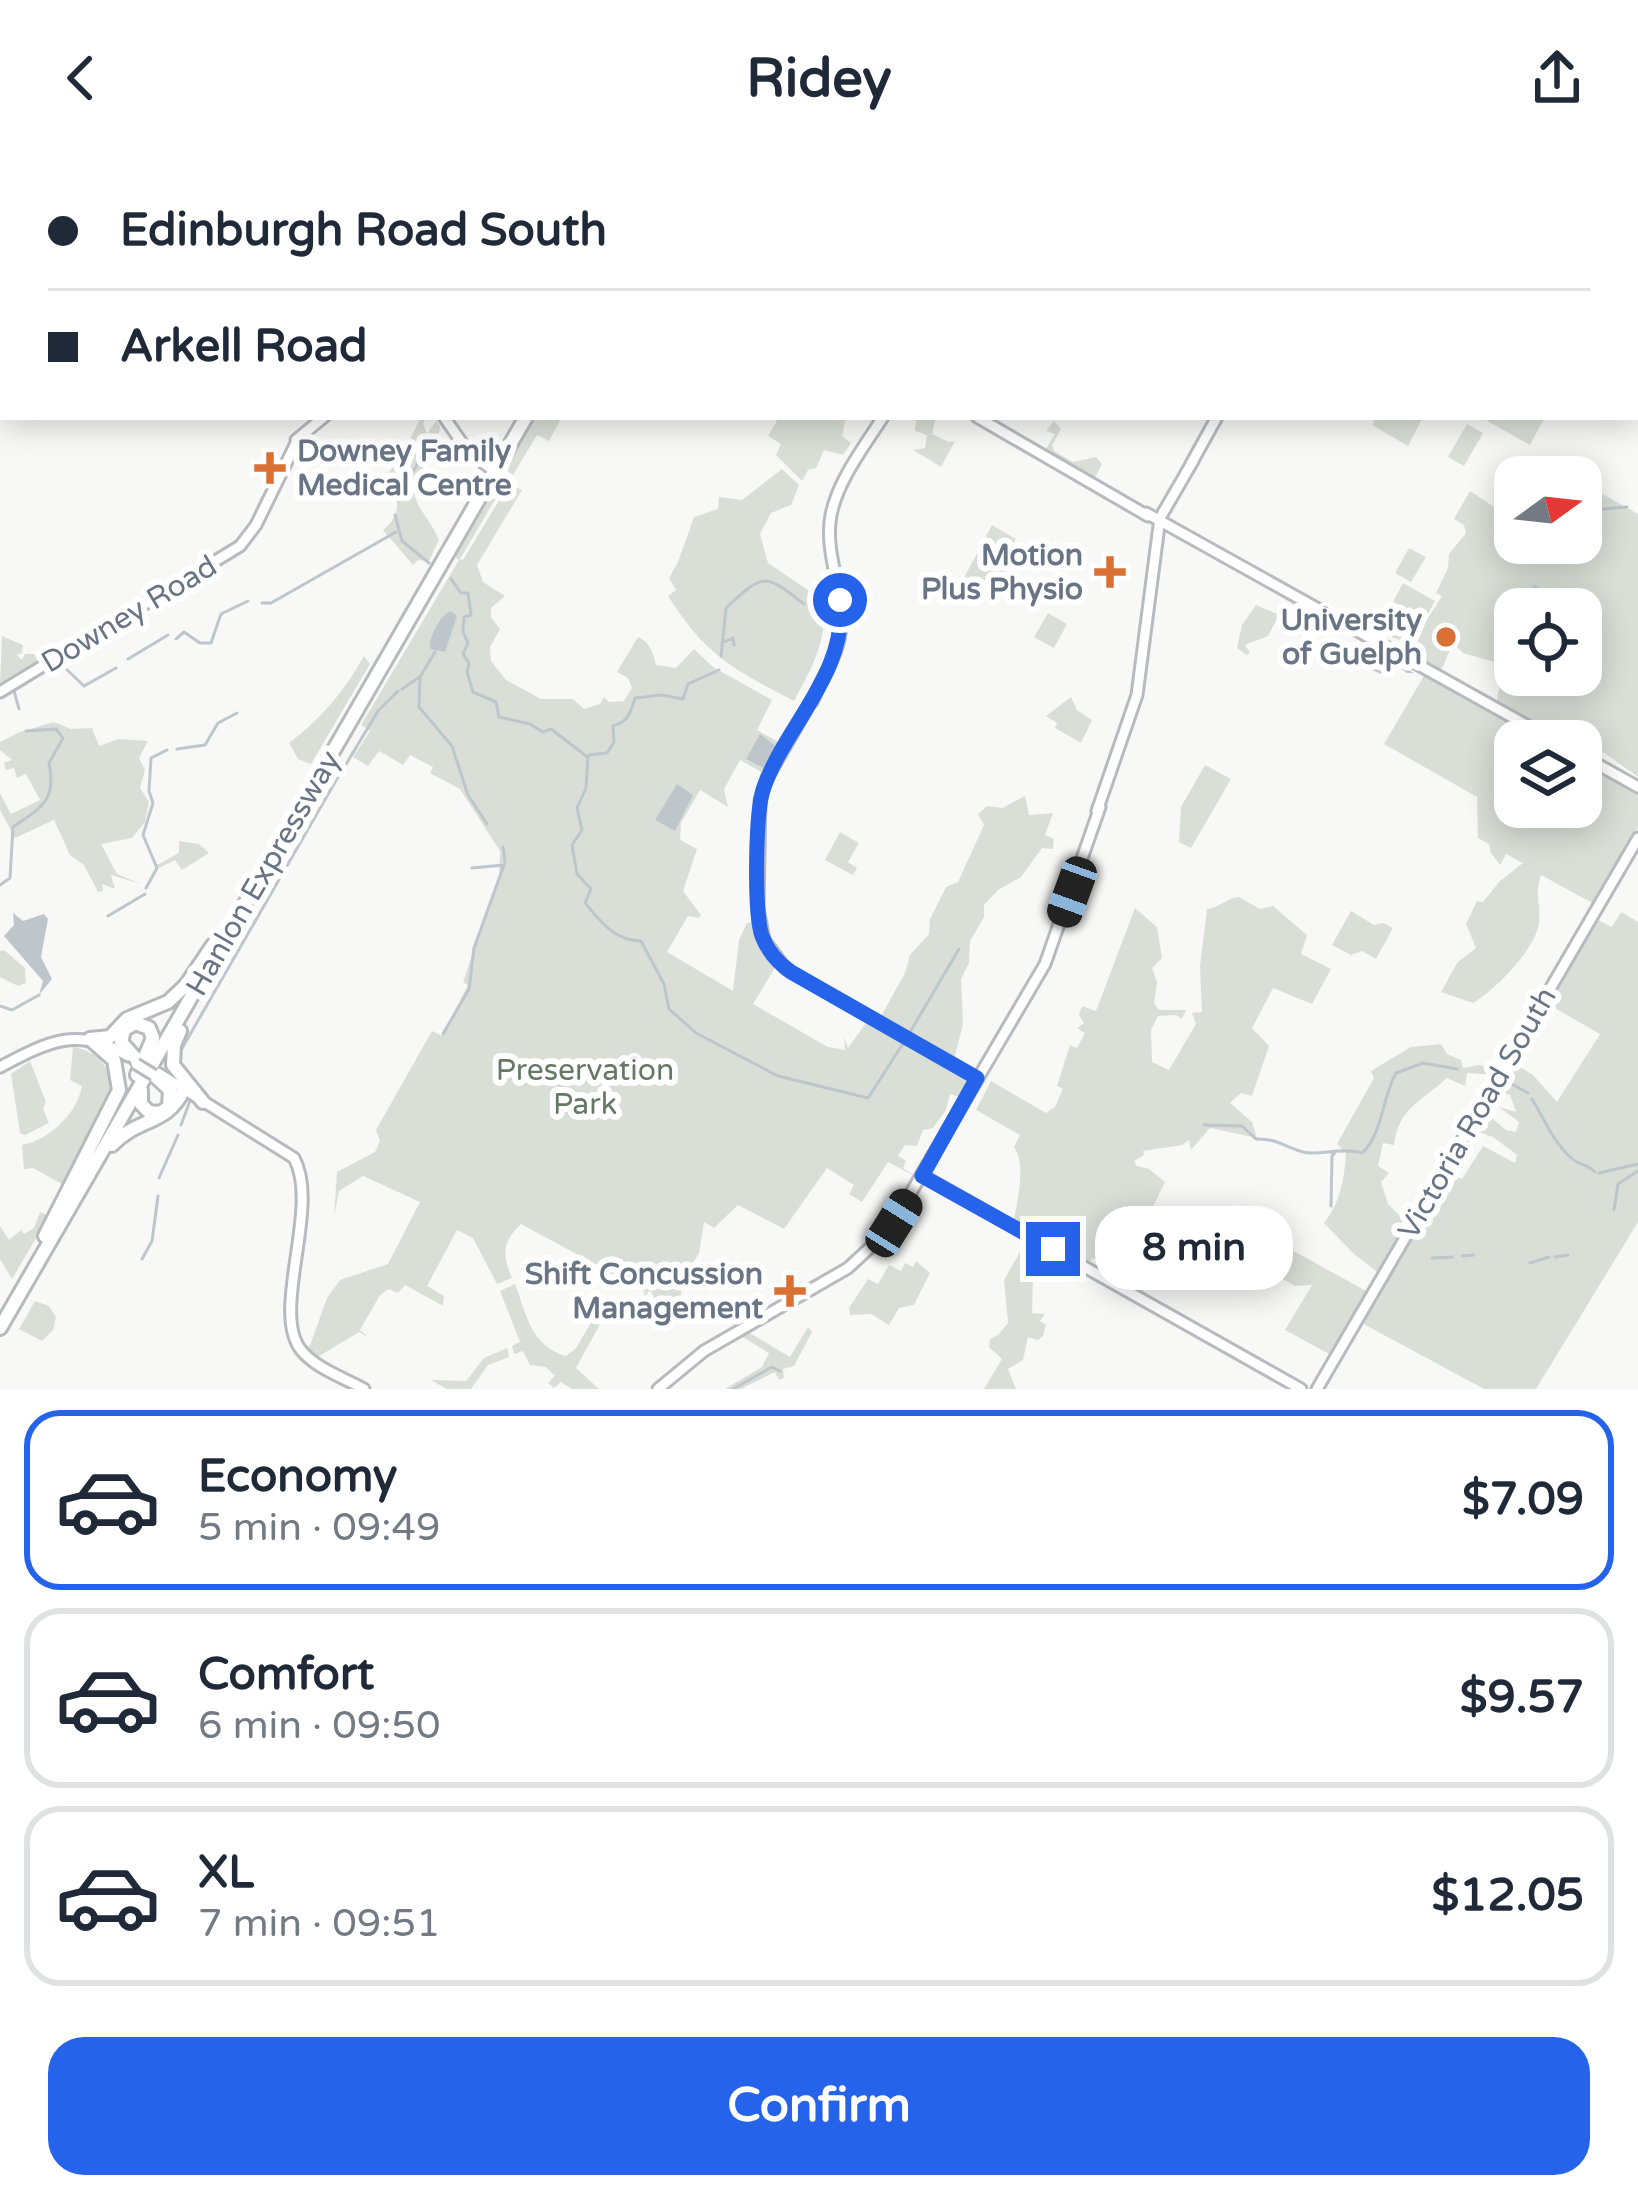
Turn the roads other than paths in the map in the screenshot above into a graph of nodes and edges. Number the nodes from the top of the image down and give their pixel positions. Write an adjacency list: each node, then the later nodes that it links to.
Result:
1 (320, 420): 9 (main road, Downey Road)
2 (446, 420): 7 (main road)
3 (520, 420): 7 (highway, Hanlon Expressway)
4 (881, 420): 22 (main road)
5 (983, 420): 8 (main road)
6 (1215, 420): 8 (main road)
7 (490, 467): 14 (highway, Hanlon Expressway); 15 (highway, Hanlon Expressway)
8 (1161, 521): 10 (main road); 22 (main road)
9 (0, 692)
10 (1517, 720)
11 (1602, 767): 12 (main road)
12 (1638, 787)
13 (1638, 838): 33 (main road, Victoria Road South)
14 (229, 932): 17 (highway, Hanlon Expressway); 23 (highway)
15 (213, 945): 16 (highway); 24 (highway, Hanlon Expressway)
16 (123, 1022): 18 (highway); 18 (highway)
17 (172, 1031): 21 (highway); 26 (highway, Hanlon Expressway)
18 (104, 1045): 19 (main road); 20 (main road); 27 (highway)
19 (137, 1063): 21 (main road, bridge); 24 (highway)
20 (1, 1068)
21 (155, 1073): 23 (main road)
22 (977, 1078): 25 (main road)
23 (191, 1095): 26 (highway); 30 (main road)
24 (121, 1105): 27 (highway, Hanlon Expressway)
25 (922, 1176): 31 (main road); 32 (main road)
26 (62, 1221): 29 (highway, Hanlon Expressway)
27 (41, 1244): 28 (highway, Hanlon Expressway)
28 (0, 1315)
29 (0, 1328)
30 (364, 1389)
31 (661, 1389)
32 (1300, 1389)
33 (1317, 1389)

